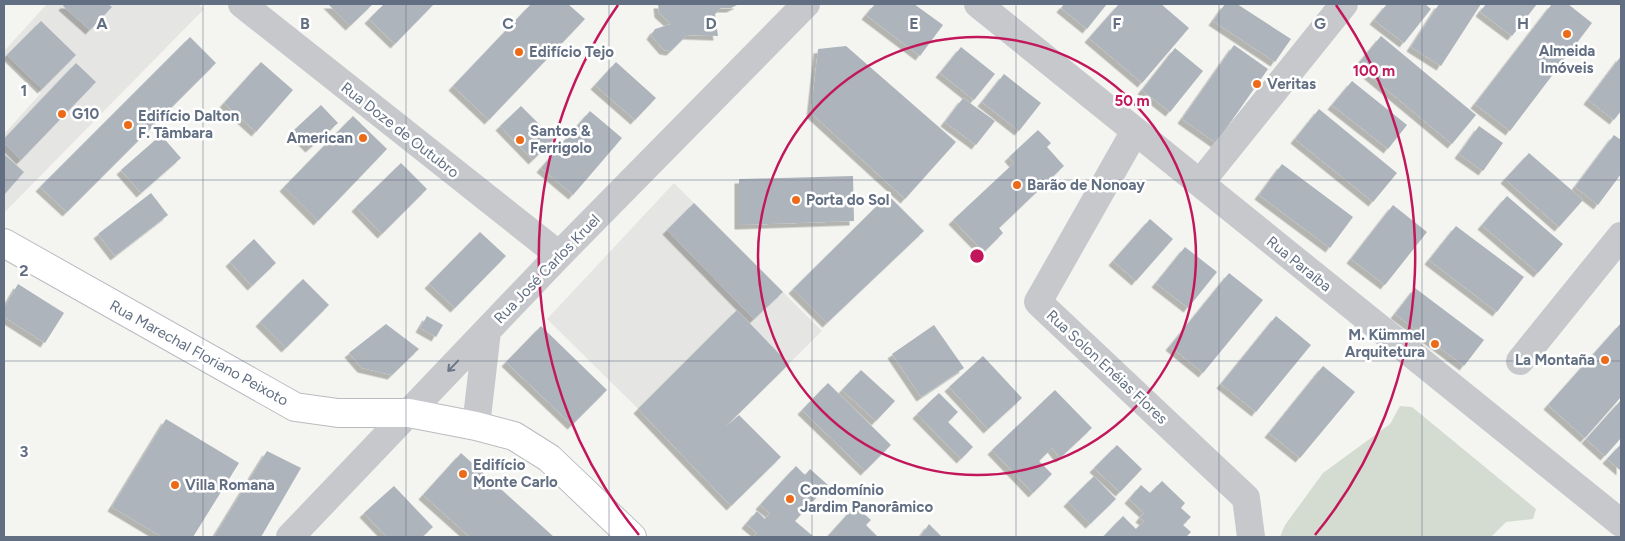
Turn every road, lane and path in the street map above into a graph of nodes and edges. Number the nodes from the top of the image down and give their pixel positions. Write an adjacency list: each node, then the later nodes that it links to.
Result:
1 (242, 4): 9 (street, Rua Doze de Outubro)
2 (806, 4): 9 (street, Rua José Carlos Kruel)
3 (978, 4): 5 (street, Rua Paraíba)
4 (1344, 4): 6 (street)
5 (1135, 131): 6 (street, Rua Paraíba); 17 (street, Rua Solon Enéias Flores)
6 (1200, 183): 14 (street, Rua Paraíba)
7 (1621, 236): 11 (street)
8 (5, 246): 12 (street, Rua Marechal Floriano Peixoto)
9 (559, 255): 10 (street, Rua José Carlos Kruel)
10 (487, 331): 12 (street, Rua José Carlos Kruel, one-way to 12); 13 (street)
11 (1520, 361)
12 (409, 413): 13 (street, Rua Marechal Floriano Peixoto); 15 (street, Rua José Carlos Kruel)
13 (476, 426): 16 (street, Rua Marechal Floriano Peixoto)
14 (1621, 523)
15 (290, 537)
16 (632, 537)
17 (1251, 537)

